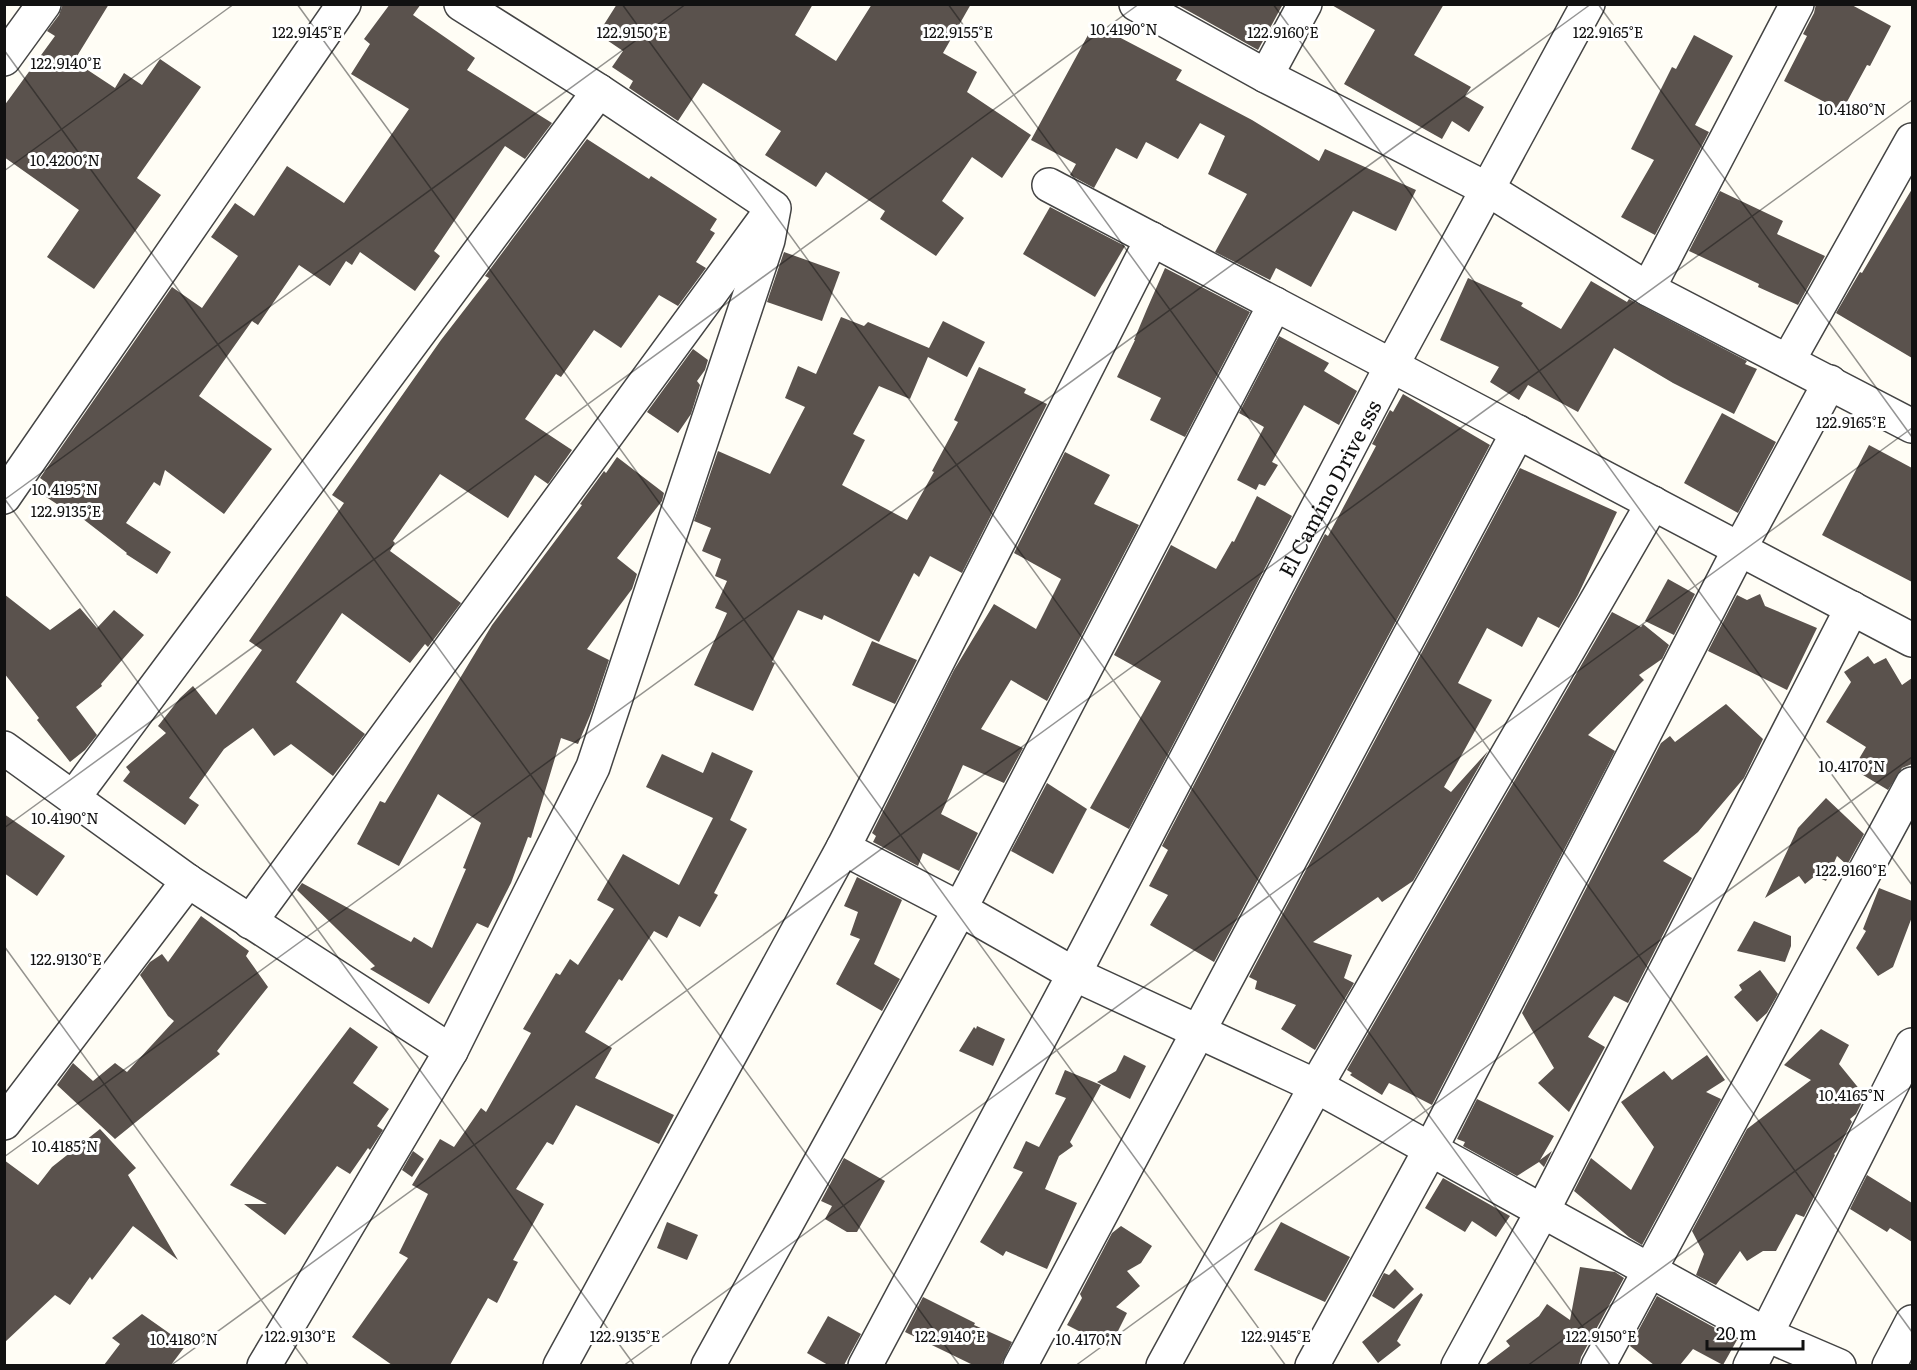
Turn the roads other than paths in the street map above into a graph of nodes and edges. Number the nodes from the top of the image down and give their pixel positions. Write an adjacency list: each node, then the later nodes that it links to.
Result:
1 (44, 4): 8 (street)
2 (345, 4): 23 (street)
3 (460, 4): 10 (street)
4 (1136, 4): 9 (street)
5 (1305, 4): 9 (street)
6 (1588, 4): 13 (street, El Camino Drive sss)
7 (1797, 4): 16 (street)
8 (4, 59)
9 (1266, 76): 13 (street)
10 (599, 92): 14 (street); 30 (street)
11 (1912, 140): 18 (street)
12 (1049, 185): 15 (street)
13 (1489, 190): 16 (street); 19 (street, El Camino Drive sss)
14 (774, 208): 34 (street); 38 (street)
15 (1152, 239): 17 (street); 31 (street)
16 (1648, 289): 18 (street)
17 (1275, 304): 19 (street); 33 (street)
18 (1788, 361): 20 (street)
19 (1392, 365): 22 (street); 35 (street, El Camino Drive sss)
20 (1830, 382): 21 (street); 25 (street)
21 (1912, 426)
22 (1518, 432): 24 (street); 36 (street)
23 (4, 497)
24 (1653, 503): 25 (street); 39 (street)
25 (1740, 549): 26 (street); 41 (street)
26 (1852, 608): 27 (street); 42 (street)
27 (1912, 640)
28 (4, 748): 30 (street)
29 (1912, 784): 43 (street)
30 (73, 798): 32 (street)
31 (843, 848): 33 (street); 47 (street)
32 (188, 882): 34 (street); 40 (street)
33 (960, 909): 35 (street); 48 (street)
34 (250, 922): 38 (street)
35 (1074, 974): 36 (street); 49 (street, El Camino Drive sss)
36 (1199, 1031): 39 (street); 50 (street)
37 (1912, 1045): 45 (street)
38 (451, 1051): 46 (street)
39 (1316, 1086): 41 (street); 51 (street)
40 (4, 1124)
41 (1430, 1150): 42 (street); 52 (street)
42 (1543, 1210): 43 (street); 53 (street)
43 (1650, 1270): 45 (street); 54 (street)
44 (1912, 1322): 57 (street)
45 (1767, 1335): 55 (street); 56 (street)
46 (264, 1365)
47 (560, 1365)
48 (708, 1365)
49 (865, 1365)
50 (1020, 1365)
51 (1163, 1365)
52 (1312, 1365)
53 (1458, 1365)
54 (1598, 1365)
55 (1750, 1365)
56 (1839, 1365)
57 (1889, 1365)

